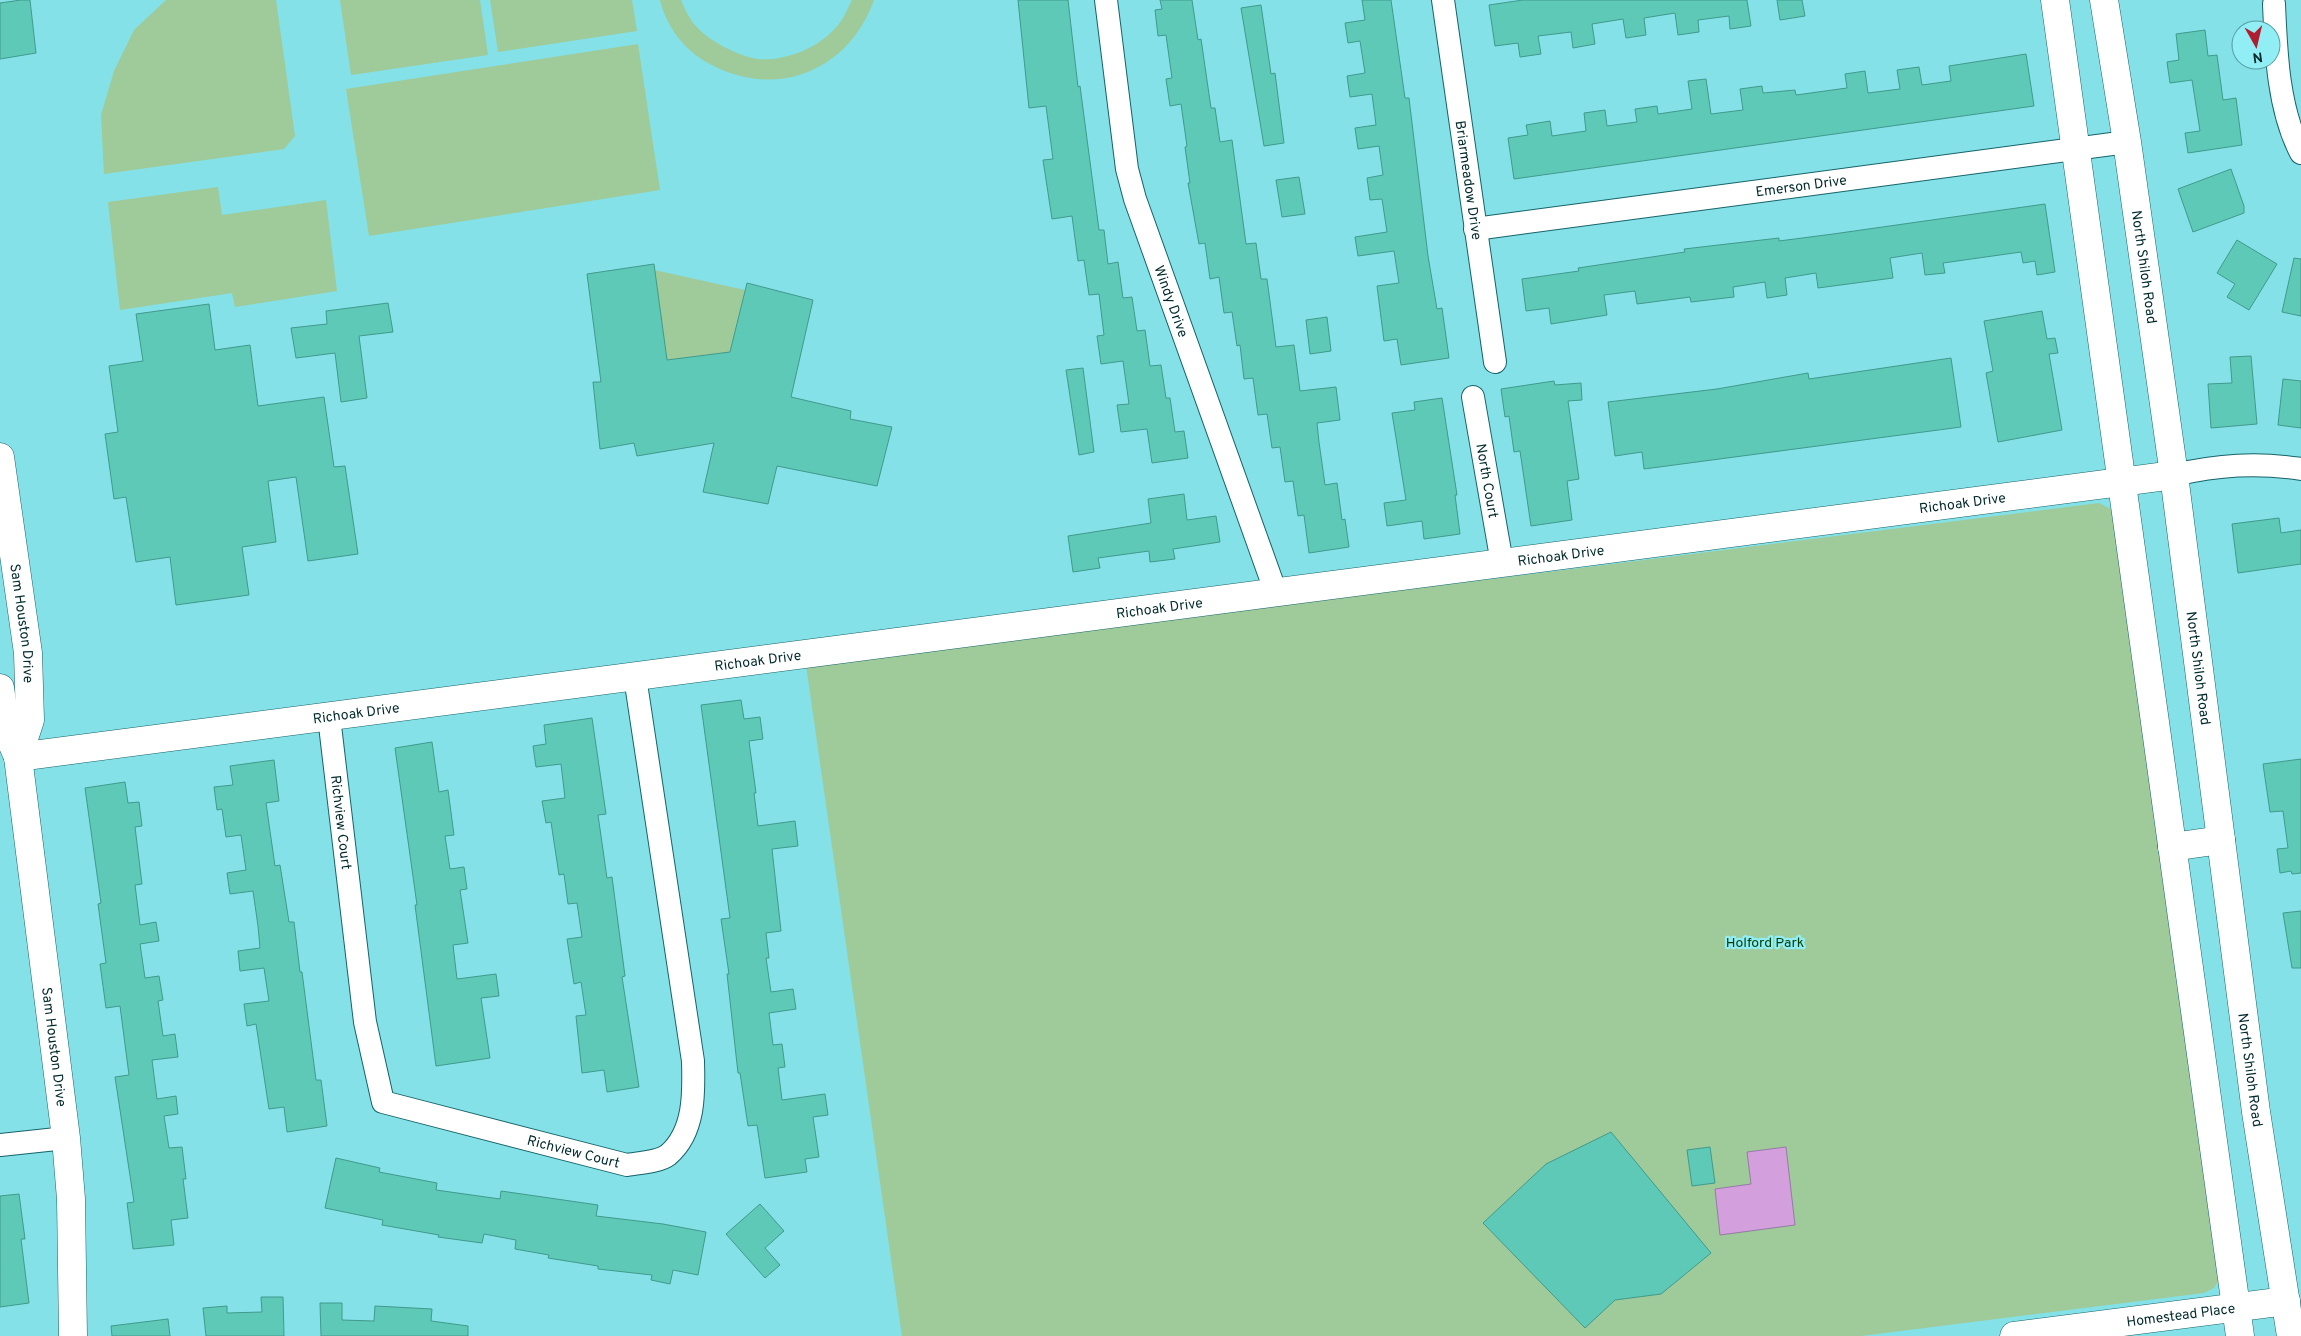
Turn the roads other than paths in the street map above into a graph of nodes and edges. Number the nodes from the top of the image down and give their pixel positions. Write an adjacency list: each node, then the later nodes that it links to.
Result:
1 (1106, 0): 17 (street, Windy Drive)
2 (1444, 0): 9 (street, Briarmeadow Drive)
3 (2055, 0): 7 (street)
4 (2104, 0): 6 (street, North Shiloh Road)
5 (2274, 4): 8 (street)
6 (2127, 142): 7 (street, Emerson Drive); 14 (street, North Shiloh Road)
7 (2076, 149): 9 (street, Emerson Drive); 15 (street)
8 (2301, 153)
9 (1475, 230): 10 (street, Briarmeadow Drive)
10 (1495, 362)
11 (1473, 397): 16 (street, North Court)
12 (0, 457): 21 (street, Sam Houston Drive)
13 (2301, 470): 14 (street, Richoak Drive)
14 (2174, 476): 15 (street, Richoak Drive); 22 (street, North Shiloh Road)
15 (2122, 482): 16 (street, Richoak Drive); 23 (street)
16 (1502, 564): 17 (street, Richoak Drive)
17 (1276, 593): 18 (street, Richoak Drive)
18 (635, 677): 20 (street, Richoak Drive); 20 (street, Richview Court)
19 (0, 688): 21 (street, Sam Houston Drive)
20 (329, 717): 21 (street, Richoak Drive)
21 (18, 758): 24 (street, Sam Houston Drive)
22 (2221, 840): 23 (street); 26 (street, North Shiloh Road)
23 (2172, 847): 27 (street)
24 (66, 1138): 25 (street); 28 (street, Sam Houston Drive)
25 (0, 1145)
26 (2293, 1299): 27 (street, Homestead Place); 31 (street, North Shiloh Road)
27 (2236, 1307): 29 (street, Homestead Place); 30 (street)
28 (74, 1336)
29 (2014, 1336)
30 (2240, 1336)
31 (2291, 1336)

